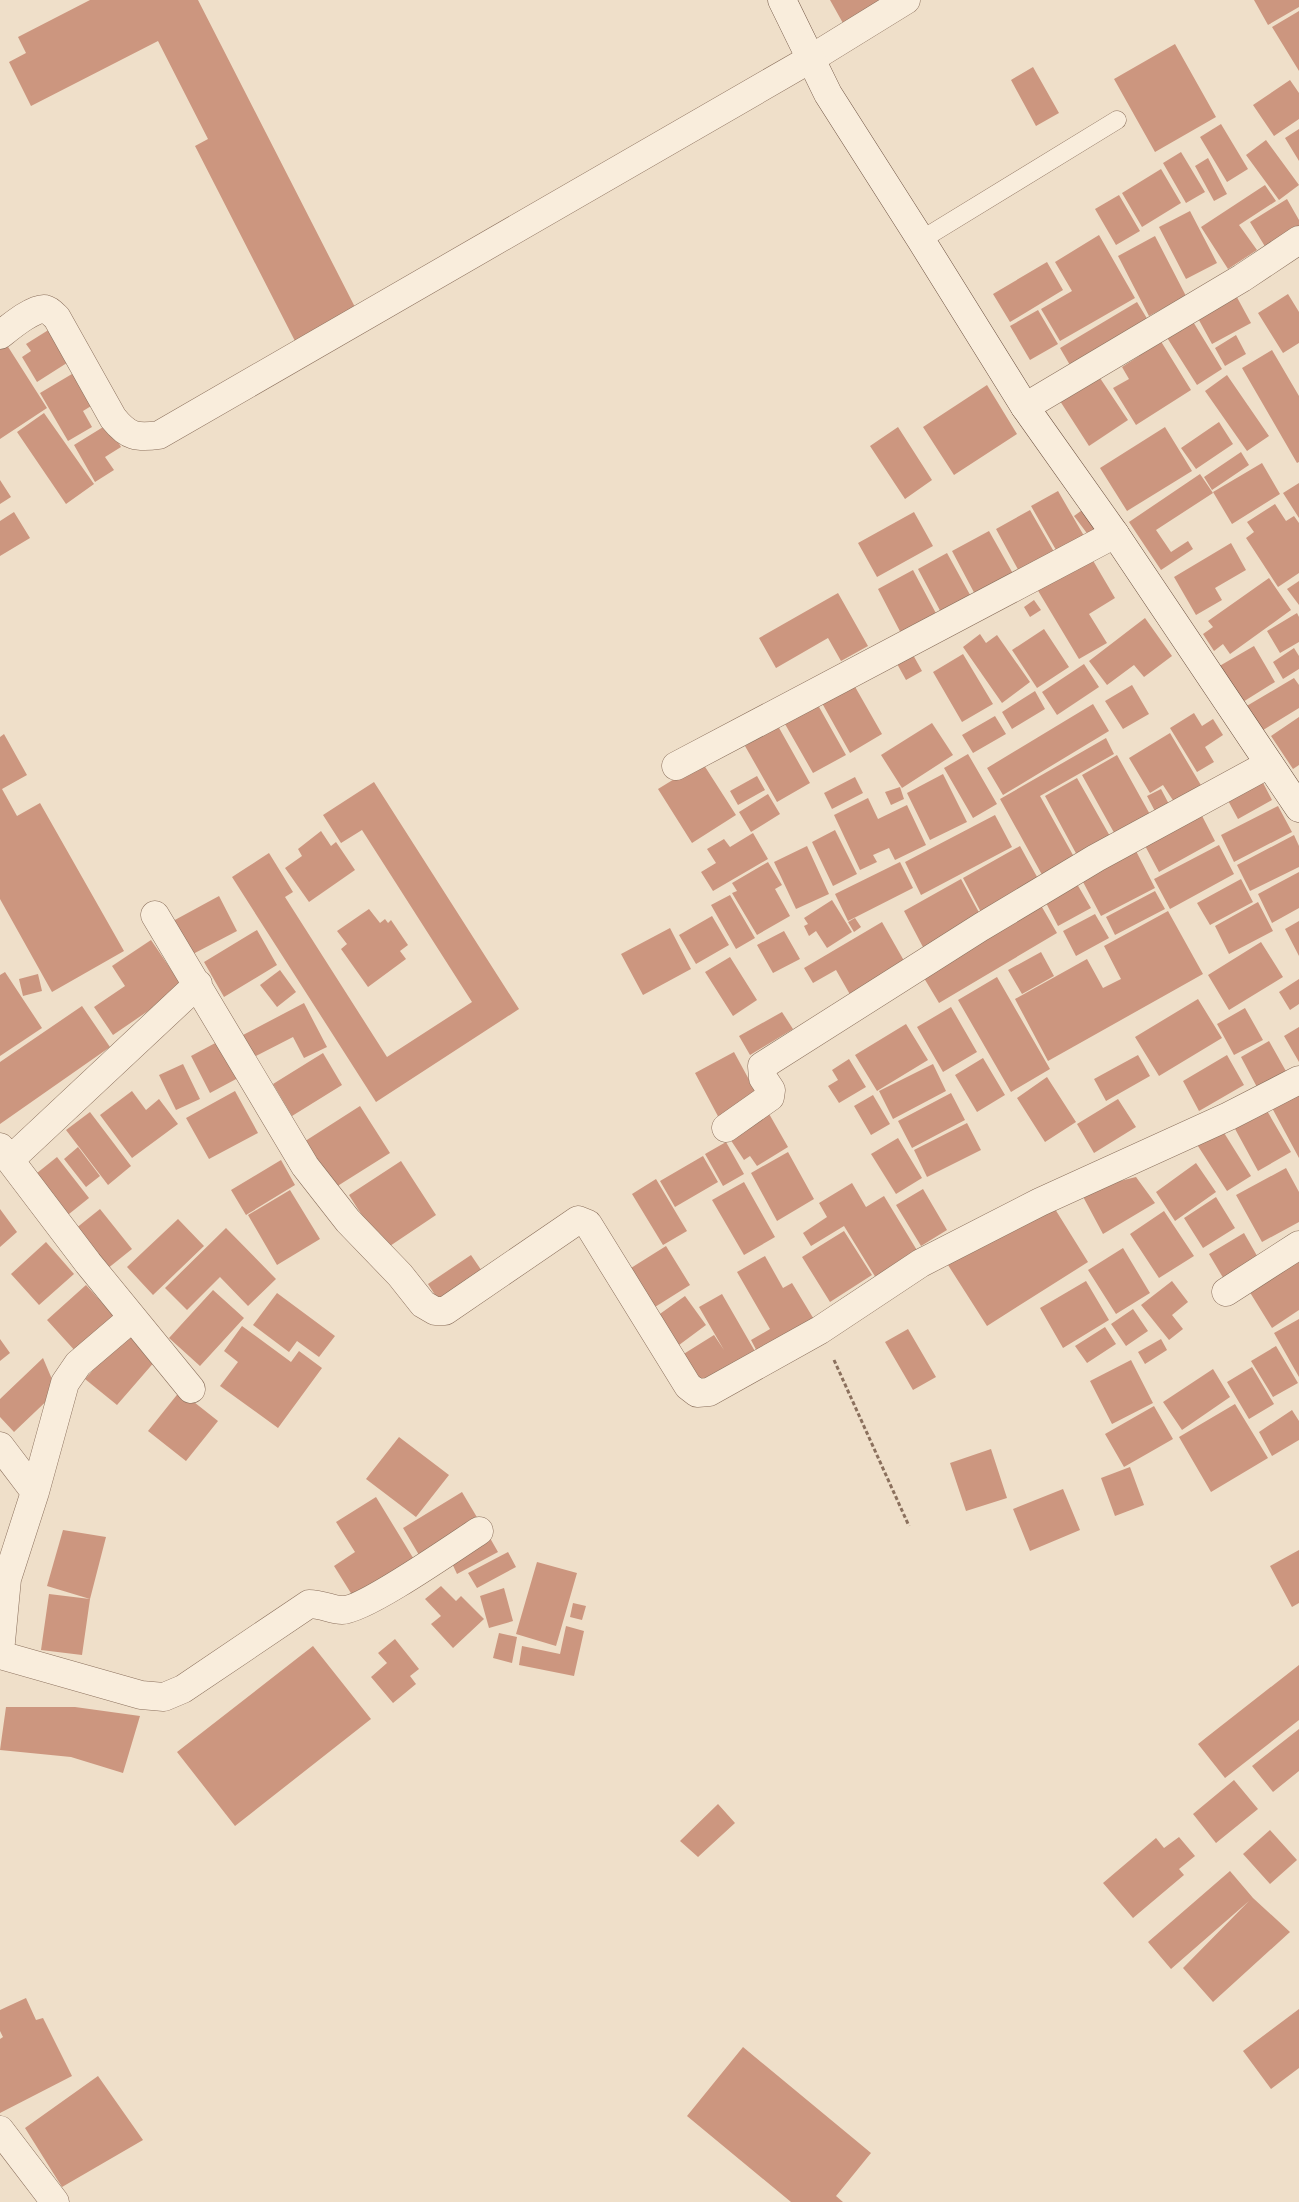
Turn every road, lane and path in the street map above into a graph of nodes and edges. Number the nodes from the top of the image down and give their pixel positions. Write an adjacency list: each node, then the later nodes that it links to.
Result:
1 (782, 0): 3 (street)
2 (906, 0): 3 (street)
3 (812, 58): 5 (street); 7 (street)
4 (1117, 120): 5 (lane)
5 (921, 240): 8 (street)
6 (1299, 240): 8 (street)
7 (0, 335)
8 (1025, 407): 9 (street)
9 (1116, 534): 10 (street); 11 (street)
10 (1269, 764): 12 (street); 16 (street)
11 (676, 766)
12 (1299, 808)
13 (155, 915): 14 (street)
14 (198, 984): 17 (street); 21 (street)
15 (1299, 1080): 21 (street)
16 (726, 1128)
17 (5, 1153): 20 (street)
18 (1299, 1245): 19 (street)
19 (1226, 1292)
20 (132, 1318): 22 (street); 24 (street)
21 (820, 1330): 25 (path)
22 (191, 1389)
23 (6, 1464): 24 (street)
24 (35, 1492): 27 (street)
25 (909, 1526)
26 (479, 1531): 27 (street)
27 (0, 1654)
28 (0, 2130): 29 (street)
29 (56, 2202)

